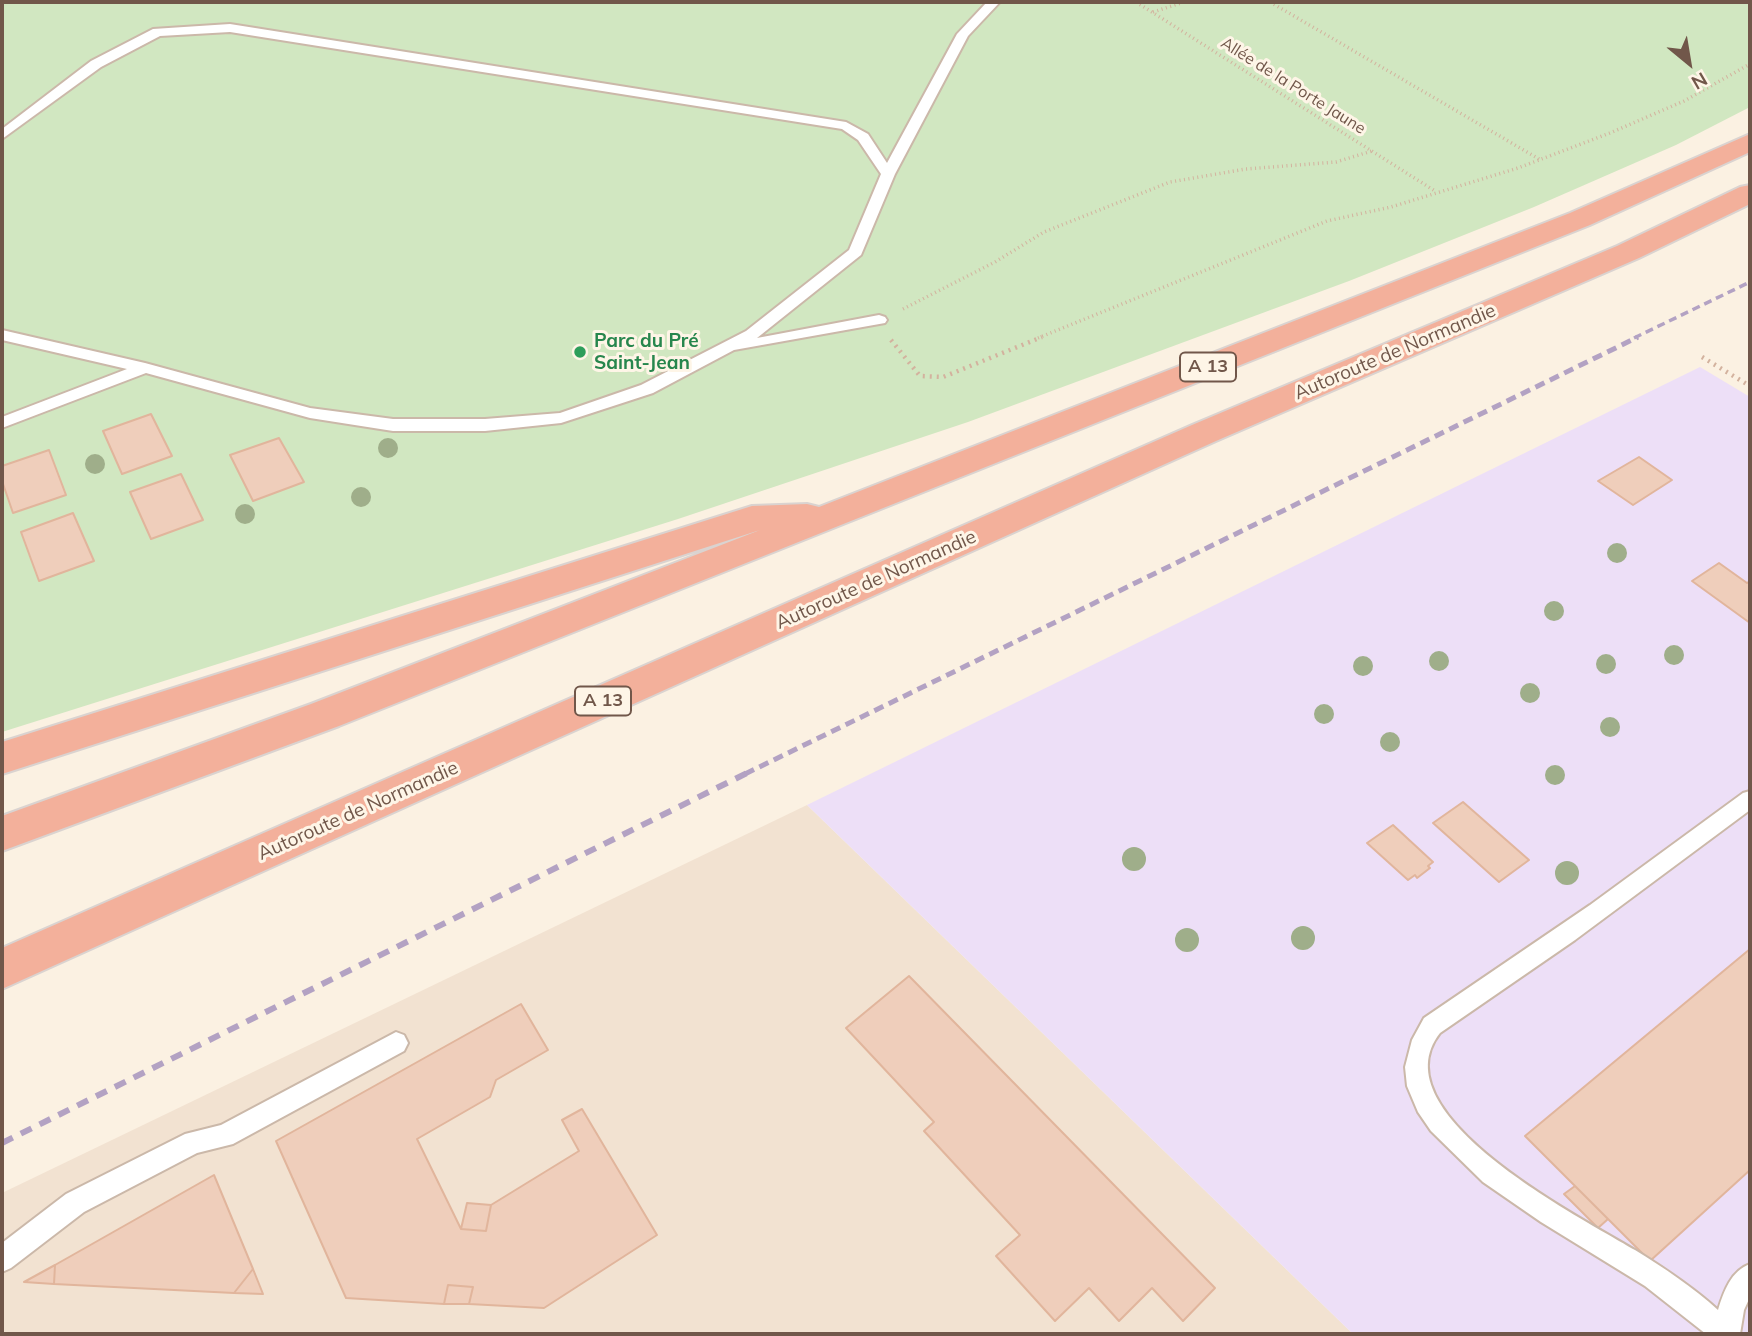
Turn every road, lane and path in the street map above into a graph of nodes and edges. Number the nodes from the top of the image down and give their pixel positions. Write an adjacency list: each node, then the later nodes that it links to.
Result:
1 (994, 2): 11 (lane)
2 (1136, 2): 5 (path, Allée de la Porte Jaune)
3 (1184, 2): 5 (path)
4 (1270, 2): 10 (path)
5 (1153, 12): 9 (path, Allée de la Porte Jaune)
6 (1750, 64): 10 (path)
7 (2, 135): 11 (lane)
8 (1750, 142): 21 (highway, A 13)
9 (1372, 151): 12 (path, Allée de la Porte Jaune); 14 (path)
10 (1540, 160): 12 (path)
11 (888, 174): 16 (lane)
12 (1436, 192): 14 (path)
13 (1750, 193): 25 (highway, Autoroute de Normandie / A 13)
14 (879, 320): 16 (lane)
15 (2, 335): 18 (lane)
16 (724, 348): 18 (lane)
17 (1702, 357): 19 (path)
18 (145, 368): 20 (lane)
19 (1750, 386)
20 (2, 423)
21 (837, 514): 22 (highway); 24 (highway, A 13)
22 (2, 758)
23 (1750, 799): 29 (lane)
24 (2, 834)
25 (2, 969)
26 (396, 1043): 27 (lane)
27 (2, 1259)
28 (1750, 1277): 29 (lane)
29 (1726, 1334)

